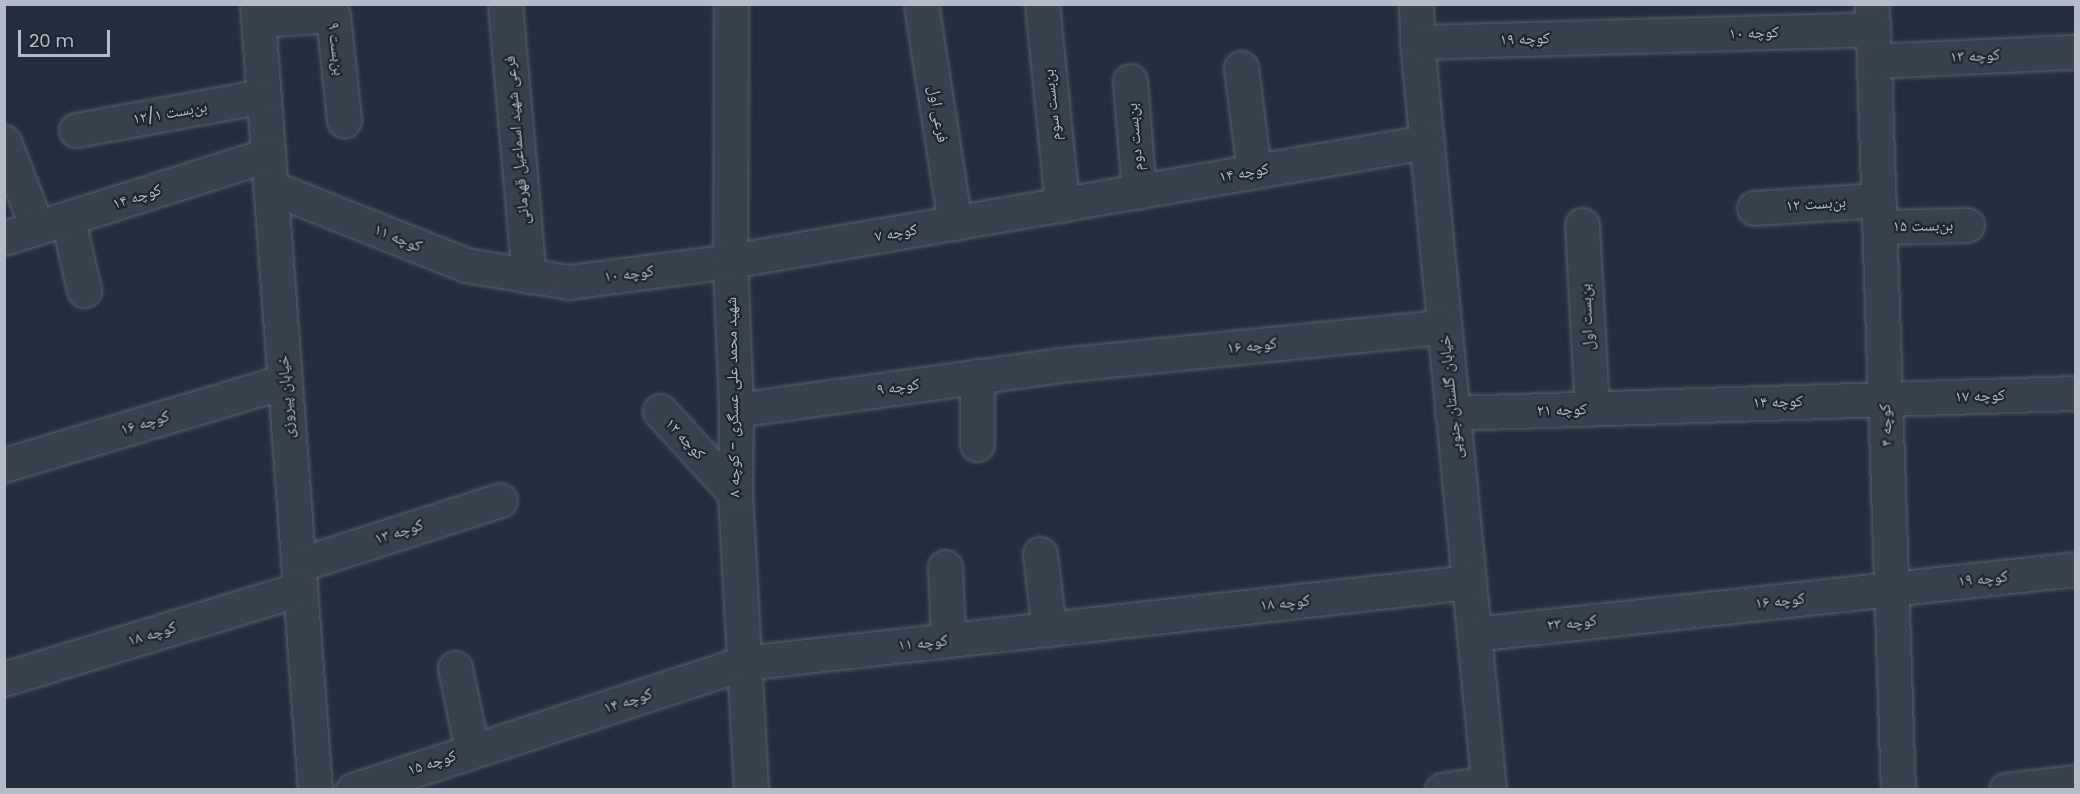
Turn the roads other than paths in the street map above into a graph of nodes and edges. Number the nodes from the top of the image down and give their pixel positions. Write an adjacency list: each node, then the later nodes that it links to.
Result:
1 (505, 4): 33 (street, فرعی شهید اسماعیل قهرمانی)
2 (731, 4): 32 (street, شهید محمد علی عسگری - کوچه ۸)
3 (921, 4): 27 (street, فرعی اول)
4 (1042, 4): 23 (street, بن‌بست سوم)
5 (1416, 4): 9 (street, خیابان گلستان جنوبی)
6 (257, 12): 14 (street, خیابان پیروزی); 15 (street, بن‌بست ۹)
7 (1873, 17): 8 (street, کوچه ۱۰); 11 (street, کوچه ۴)
8 (1634, 36): 9 (street, کوچه ۱۹)
9 (1417, 42): 18 (street, خیابان گلستان جنوبی)
10 (2076, 52): 11 (street, کوچه ۱۳)
11 (1874, 61): 25 (street, کوچه ۴)
12 (1241, 68): 20 (street)
13 (1130, 81): 22 (street, بن‌بست دوم)
14 (264, 96): 16 (street, بن‌بست ۱۲/۱); 19 (street, خیابان پیروزی)
15 (344, 120)
16 (76, 130)
17 (4, 142): 30 (street)
18 (1426, 142): 20 (street, کوچه ۱۴); 35 (street, خیابان گلستان جنوبی)
19 (268, 155): 21 (street, خیابان پیروزی); 26 (street, کوچه ۱۴)
20 (1254, 171): 22 (street, کوچه ۱۴)
21 (270, 187): 33 (street, کوچه ۱۱); 38 (street, خیابان پیروزی)
22 (1139, 192): 23 (street, کوچه ۱۴)
23 (1062, 205): 27 (street, کوچه ۷)
24 (1754, 208): 25 (street, بن‌بست ۱۲)
25 (1879, 213): 29 (street, بن‌بست ۱۵); 40 (street, کوچه ۴)
26 (68, 220): 30 (street, کوچه ۱۴); 34 (street)
27 (955, 223): 32 (street, کوچه ۷)
28 (1582, 225): 42 (street, بن‌بست اول)
29 (1967, 225)
30 (37, 227): 31 (street, کوچه ۱۴)
31 (4, 238)
32 (730, 261): 33 (street, کوچه ۱۰); 43 (street, شهید محمد علی عسگری - کوچه ۸)
33 (529, 276)
34 (84, 290)
35 (1444, 327): 36 (street, کوچه ۱۶); 45 (street, خیابان گلستان جنوبی)
36 (1060, 365): 37 (street, کوچه ۹)
37 (977, 376): 43 (street, کوچه ۹); 46 (street)
38 (285, 381): 47 (street, کوچه ۱۶); 53 (street, خیابان پیروزی)
39 (2076, 393): 40 (street, کوچه ۱۷)
40 (1885, 398): 41 (street, کوچه ۱۴); 55 (street, کوچه ۴)
41 (1671, 406): 42 (street, کوچه ۲۱)
42 (1592, 409): 45 (street, کوچه ۲۱)
43 (736, 410): 48 (street, شهید محمد علی عسگری - کوچه ۸)
44 (660, 411): 48 (street, کوچه ۱۲)
45 (1452, 413): 54 (street, خیابان گلستان جنوبی)
46 (977, 444)
47 (4, 465)
48 (735, 493): 61 (street, شهید محمد علی عسگری - کوچه ۸)
49 (500, 500): 53 (street, کوچه ۱۳)
50 (1040, 554): 58 (street)
51 (945, 567): 60 (street)
52 (2076, 569): 55 (street, کوچه ۱۹)
53 (299, 577): 63 (street, کوچه ۱۸); 68 (street, خیابان پیروزی)
54 (1468, 582): 57 (street, کوچه ۱۸); 59 (street, خیابان گلستان جنوبی)
55 (1891, 589): 56 (street, کوچه ۱۶); 72 (street, کوچه ۴)
56 (1670, 613): 59 (street, کوچه ۲۳)
57 (1102, 623): 58 (street, کوچه ۱۱)
58 (1049, 629): 60 (street, کوچه ۱۱)
59 (1474, 634): 67 (street, خیابان گلستان جنوبی)
60 (948, 640): 61 (street, کوچه ۱۱)
61 (744, 663): 64 (street, کوچه ۱۴); 70 (street, شهید محمد علی عسگری - کوچه ۸)
62 (455, 668): 65 (street)
63 (4, 679)
64 (511, 738): 65 (street, کوچه ۱۵)
65 (472, 750): 69 (street, کوچه ۱۵)
66 (2076, 782): 73 (street)
67 (1488, 786): 71 (street)
68 (315, 789)
69 (352, 789)
70 (751, 789)
71 (1442, 789)
72 (1898, 789)
73 (2006, 789)

